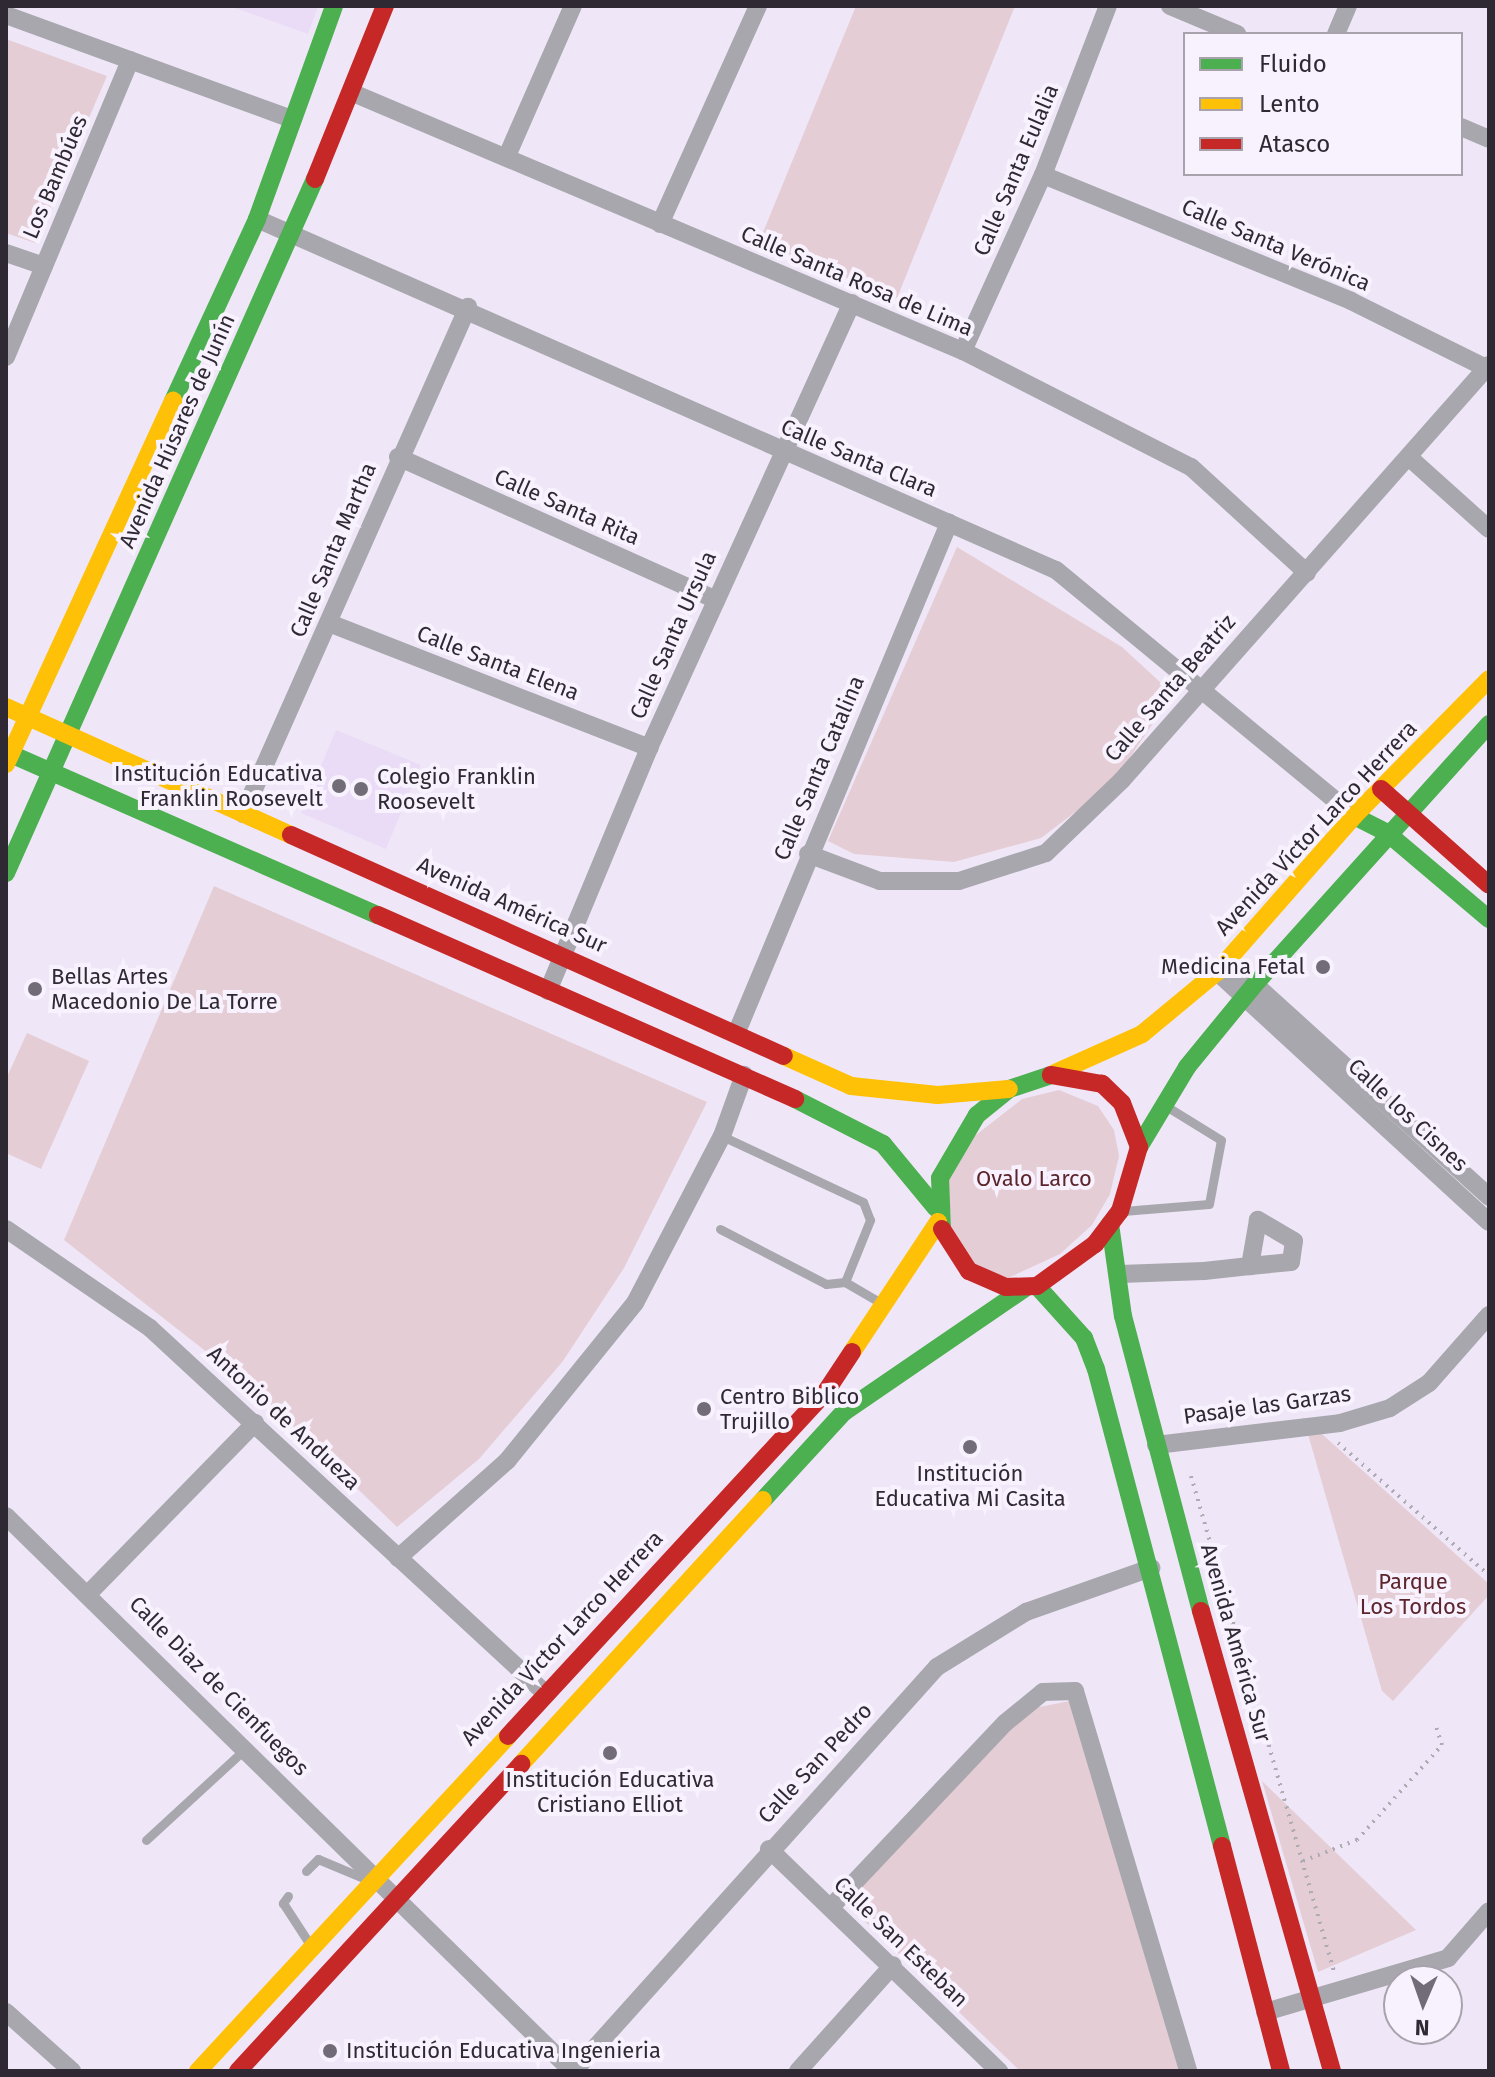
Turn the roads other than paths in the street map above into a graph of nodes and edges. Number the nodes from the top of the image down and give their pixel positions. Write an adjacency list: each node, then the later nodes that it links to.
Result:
1 (334, 6): 13 (main road, Avenida Húsares de Junín)
2 (385, 6): 12 (main road, Avenida Húsares de Junín)
3 (573, 6): 16 (street)
4 (758, 6): 19 (street)
5 (1108, 6): 17 (street, Calle Santa Eulalia)
6 (1170, 6): 9 (street)
7 (1348, 6): 10 (street)
8 (6, 15): 11 (street)
9 (1232, 32)
10 (1337, 32)
11 (130, 60): 13 (street); 22 (street, Los Bambúes)
12 (353, 93): 16 (street, Calle Santa Rosa de Lima); 20 (main road, Avenida Húsares de Junín)
13 (292, 119): 18 (main road, Avenida Húsares de Junín)
14 (1463, 128): 15 (street)
15 (1489, 139)
16 (507, 156): 19 (street, Calle Santa Rosa de Lima)
17 (1043, 175): 25 (street, Calle Santa Eulalia); 27 (street, Calle Santa Verónica)
18 (257, 219): 20 (street, Calle Santa Clara); 39 (main road, Avenida Húsares de Junín)
19 (660, 224): 23 (street, Calle Santa Rosa de Lima)
20 (293, 233): 24 (street, Calle Santa Clara); 41 (main road, Avenida Húsares de Junín)
21 (6, 253): 22 (street)
22 (44, 266): 26 (street, Los Bambúes)
23 (852, 303): 25 (street, Calle Santa Rosa de Lima); 28 (street, Calle Santa Ursula)
24 (468, 307): 28 (street, Calle Santa Clara); 29 (street, Calle Santa Martha)
25 (963, 351): 33 (street, Calle Santa Rosa de Lima)
26 (6, 357)
27 (1487, 367): 30 (street, Calle Santa Beatriz)
28 (781, 452): 31 (street, Calle Santa Clara); 34 (street, Calle Santa Ursula)
29 (398, 457): 34 (street, Calle Santa Rita); 35 (street, Calle Santa Martha)
30 (1412, 460): 32 (street); 33 (street, Calle Santa Beatriz)
31 (949, 523): 37 (street, Calle Santa Clara); 50 (street, Calle Santa Catalina)
32 (1489, 529)
33 (1307, 573): 37 (street, Calle Santa Beatriz)
34 (716, 600): 42 (street, Calle Santa Ursula)
35 (329, 623): 42 (street, Calle Santa Elena); 47 (street, Calle Santa Martha)
36 (1489, 679): 45 (main road, Avenida Víctor Larco Herrera)
37 (1201, 685): 48 (street, Calle Santa Clara); 50 (street, Calle Santa Beatriz)
38 (6, 707): 39 (main road, Avenida América Sur)
39 (27, 716): 41 (main road, Avenida América Sur); 43 (main road, Avenida Húsares de Junín)
40 (1489, 724): 46 (main road)
41 (67, 734): 44 (main road, Avenida Húsares de Junín); 47 (main road, Avenida América Sur)
42 (649, 748): 54 (street, Calle Santa Ursula)
43 (8, 757): 44 (main road)
44 (51, 771): 51 (main road, Avenida Húsares de Junín); 56 (main road)
45 (1381, 789): 46 (main road); 48 (main road, Avenida Víctor Larco Herrera)
46 (1408, 813): 49 (main road); 52 (main road)
47 (243, 814): 54 (main road, Avenida América Sur)
48 (1354, 816): 49 (main road, Calle Santa Clara); 55 (main road, Avenida Víctor Larco Herrera)
49 (1386, 832): 53 (main road, Calle Santa Clara); 57 (main road)
50 (808, 854): 58 (street, Calle Santa Catalina)
51 (6, 873)
52 (1489, 885)
53 (1489, 919)
54 (564, 954): 56 (street, Calle Santa Ursula); 58 (main road, Avenida América Sur)
55 (1222, 966): 57 (street, Calle los Cisnes); 61 (main road, Avenida Víctor Larco Herrera)
56 (548, 991): 60 (main road)
57 (1249, 991): 59 (street, Calle los Cisnes); 63 (main road)
58 (736, 1034): 62 (main road, Avenida América Sur)
59 (1301, 1038): 66 (street, Calle los Cisnes); 69 (street, Calle los Cisnes)
60 (744, 1075): 64 (street); 67 (main road)
61 (1051, 1075): 62 (main road); 65 (main road)
62 (1009, 1089): 67 (main road)
63 (1165, 1105): 65 (main road); 68 (lane)
64 (722, 1136): 74 (lane); 83 (street)
65 (1139, 1147): 68 (main road)
66 (1489, 1197)
67 (937, 1215): 75 (main road); 76 (main road, Avenida Víctor Larco Herrera)
68 (1115, 1218): 73 (main road, Avenida América Sur); 75 (main road)
69 (1489, 1222)
70 (6, 1229): 80 (street, Antonio de Andueza)
71 (720, 1229): 74 (lane)
72 (1250, 1266): 73 (street)
73 (1120, 1274): 81 (main road, Avenida América Sur)
74 (845, 1282): 76 (lane)
75 (1031, 1287): 79 (main road); 84 (main road)
76 (887, 1307): 78 (main road, Avenida Víctor Larco Herrera)
77 (1489, 1315): 81 (street, Pasaje las Garzas)
78 (825, 1393): 79 (main road); 86 (main road, Avenida Víctor Larco Herrera)
79 (844, 1412): 94 (main road)
80 (255, 1423): 83 (street, Antonio de Andueza); 85 (street)
81 (1156, 1445): 100 (main road, Avenida América Sur)
82 (6, 1516): 85 (street, Calle Diaz de Cienfuegos)
83 (398, 1558): 86 (street, Antonio de Andueza)
84 (1151, 1568): 90 (street, Calle San Pedro); 102 (main road)
85 (91, 1591): 87 (street, Calle Diaz de Cienfuegos)
86 (543, 1691): 93 (main road, Avenida Víctor Larco Herrera)
87 (246, 1748): 88 (street, Calle Diaz de Cienfuegos); 89 (lane)
88 (339, 1837): 91 (lane); 93 (street, Calle Diaz de Cienfuegos)
89 (146, 1840)
90 (769, 1849): 96 (street, Calle San Esteban); 106 (street, Calle San Pedro)
91 (318, 1859): 92 (lane); 93 (lane)
92 (306, 1871)
93 (374, 1878): 94 (street, Calle Diaz de Cienfuegos); 98 (main road, Avenida Víctor Larco Herrera)
94 (395, 1895): 105 (main road); 106 (street, Calle Diaz de Cienfuegos)
95 (288, 1896): 98 (lane)
96 (831, 1907): 99 (street, Calle San Esteban); 109 (street)
97 (1489, 1911): 100 (street)
98 (311, 1947): 104 (main road, Avenida Víctor Larco Herrera)
99 (893, 1965): 107 (street); 108 (street, Calle San Esteban)
100 (1314, 1999): 102 (street); 111 (main road, Avenida América Sur)
101 (6, 2012): 103 (street)
102 (1265, 2012): 110 (main road)
103 (72, 2071)
104 (198, 2071)
105 (238, 2071)
106 (573, 2071)
107 (798, 2071)
108 (999, 2071)
109 (1188, 2071)
110 (1281, 2071)
111 (1332, 2071)

